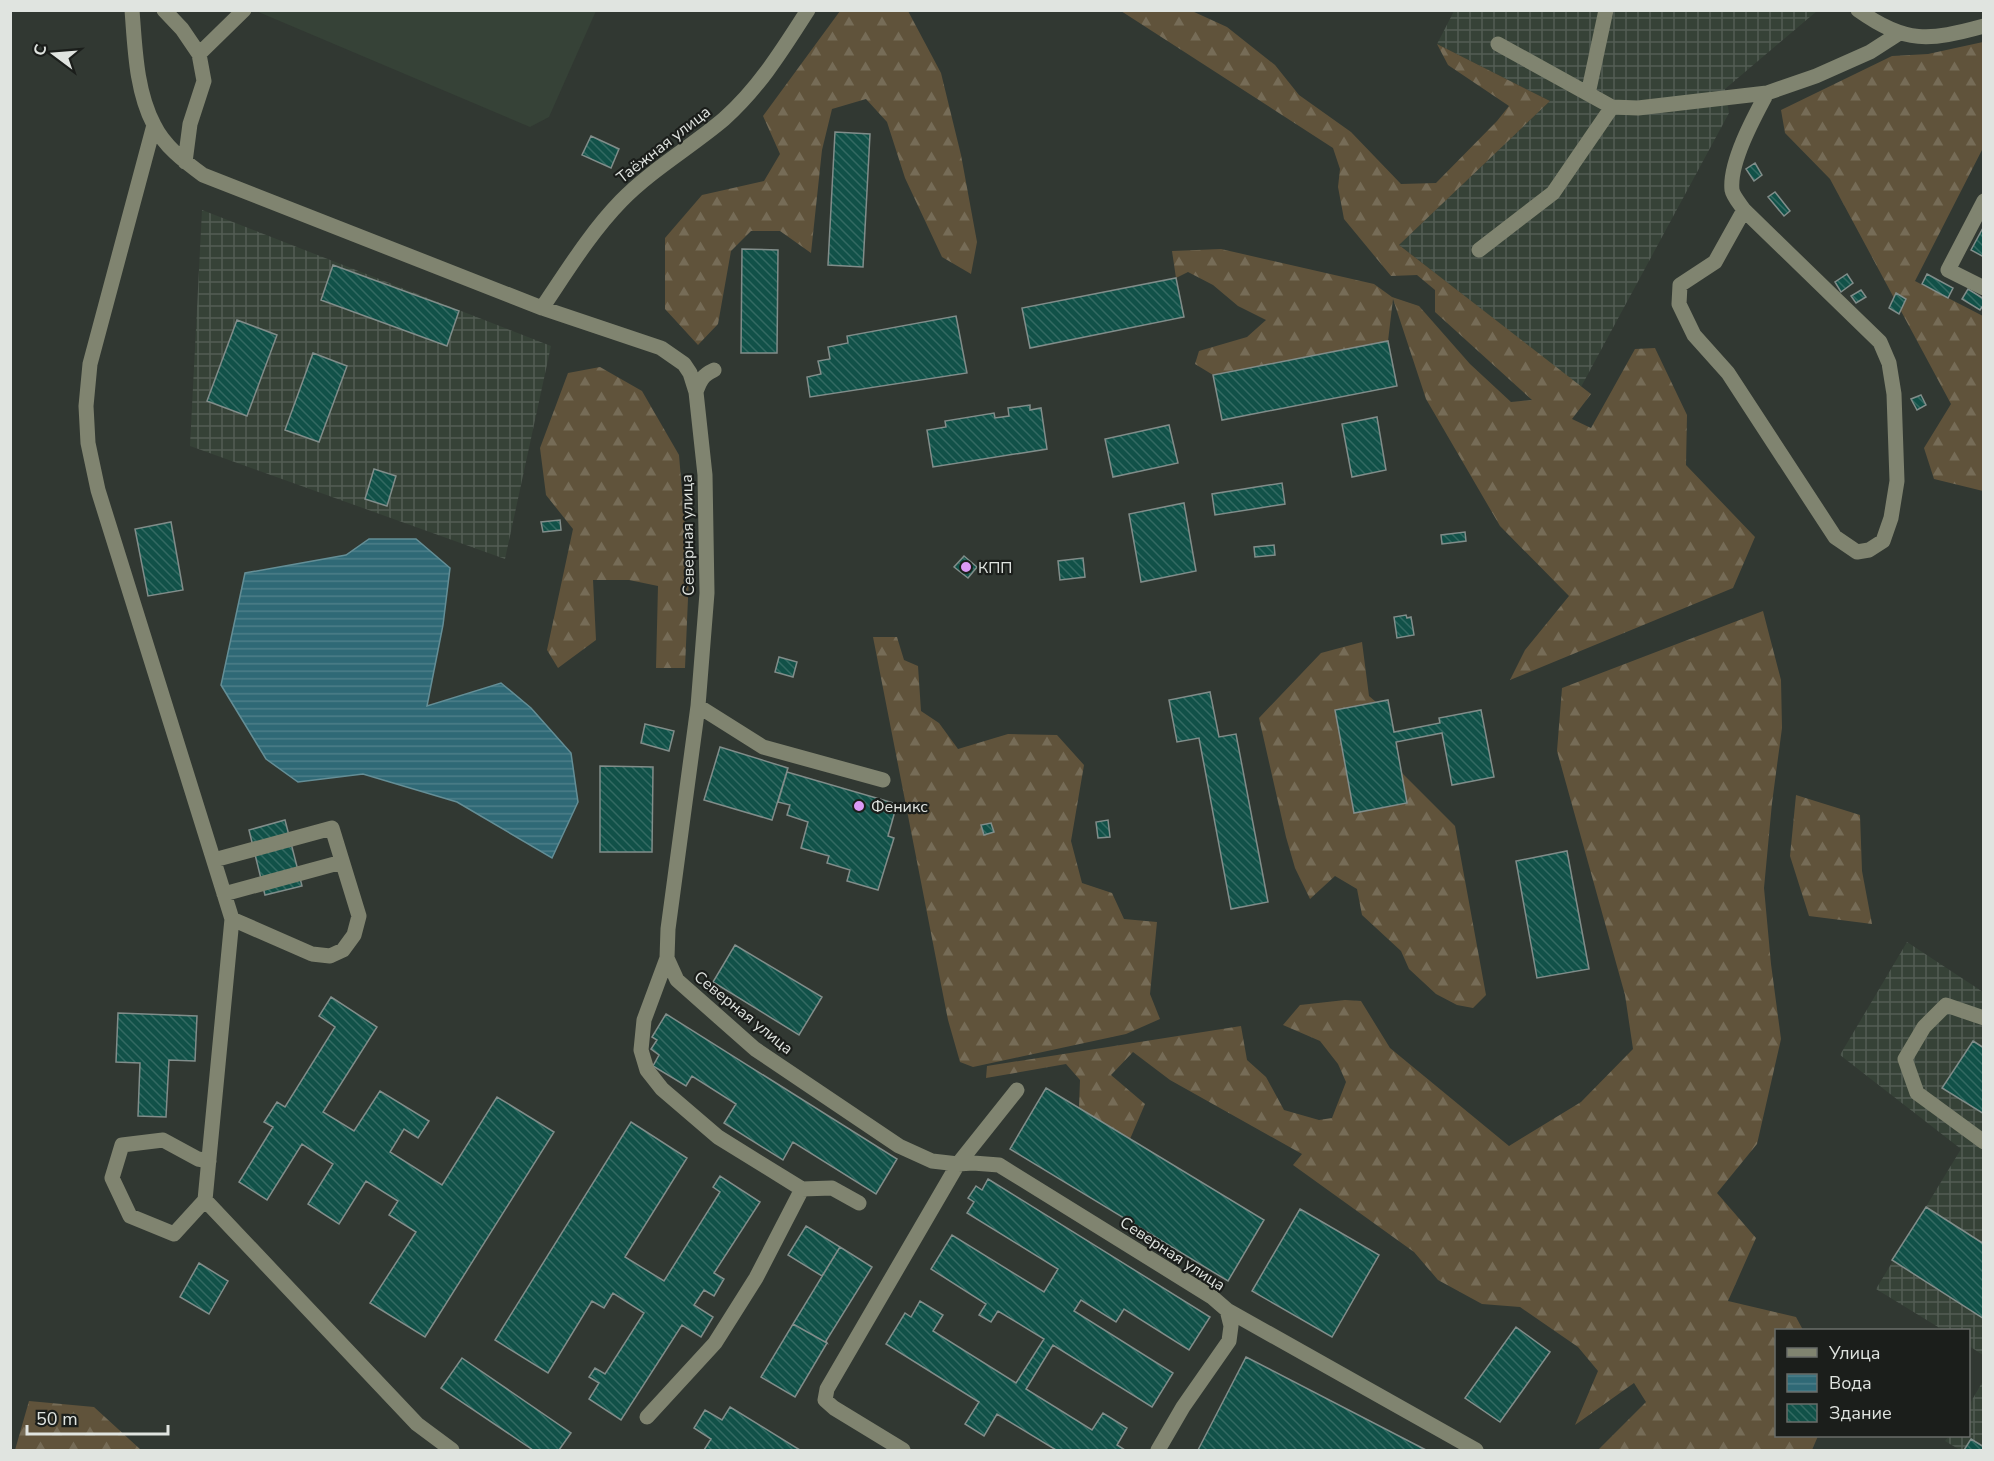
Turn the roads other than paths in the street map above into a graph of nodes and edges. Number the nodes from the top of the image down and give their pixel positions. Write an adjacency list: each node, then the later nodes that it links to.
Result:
1 (132, 10): 14 (street)
2 (164, 10): 10 (street)
3 (244, 10): 10 (street)
4 (808, 10): 20 (street, Таёжная улица)
5 (1606, 10): 12 (street)
6 (1858, 10): 8 (street)
7 (1983, 26): 8 (street)
8 (1898, 34): 11 (street)
9 (1498, 44): 12 (street)
10 (199, 54): 15 (street)
11 (1767, 93): 13 (street); 17 (street)
12 (1588, 94): 13 (street)
13 (1612, 107): 18 (street)
14 (154, 125): 15 (street, Северная улица); 25 (street)
15 (185, 162): 20 (street, Северная улица)
16 (1983, 201): 19 (street)
17 (1744, 210): 17 (street)
18 (1479, 250)
19 (1983, 288)
20 (542, 308): 22 (street, Северная улица)
21 (714, 370): 22 (street)
22 (696, 392): 23 (street, Северная улица)
23 (698, 706): 24 (street); 29 (street, Северная улица)
24 (883, 780)
25 (213, 860): 26 (street); 27 (street)
26 (342, 862): 27 (street); 28 (street)
27 (224, 894): 28 (street)
28 (232, 919): 33 (street)
29 (667, 958): 34 (street, Северная улица); 35 (street)
30 (1983, 1018): 32 (street)
31 (1017, 1090): 34 (street)
32 (1983, 1142)
33 (209, 1161): 36 (street); 36 (street)
34 (958, 1164): 38 (street, Северная улица); 41 (street)
35 (802, 1189): 37 (street); 39 (street)
36 (205, 1200): 40 (street)
37 (859, 1203)
38 (1227, 1310): 42 (street, Северная улица); 43 (street)
39 (647, 1417)
40 (452, 1450)
41 (903, 1450)
42 (1158, 1450)
43 (1476, 1450)

